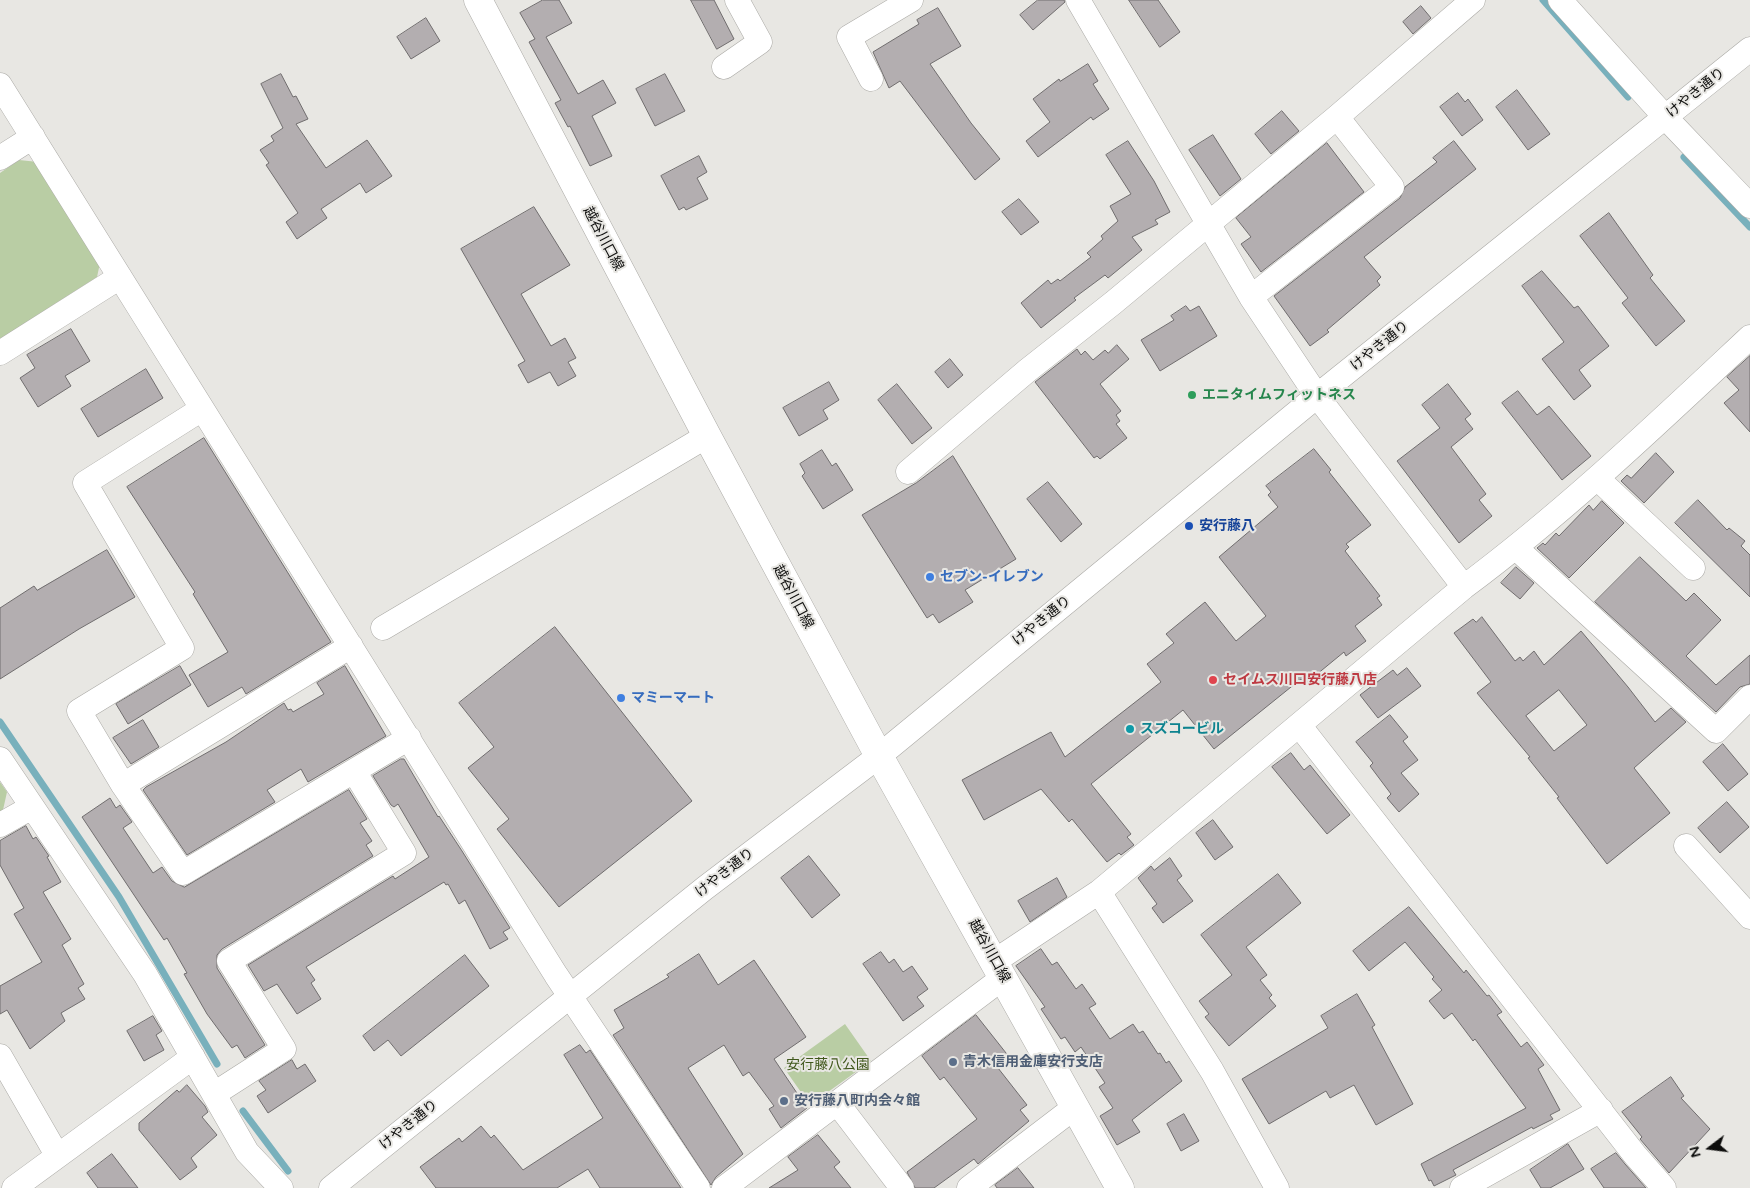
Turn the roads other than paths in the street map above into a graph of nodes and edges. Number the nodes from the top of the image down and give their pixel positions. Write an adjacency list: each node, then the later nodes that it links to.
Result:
1 (478, 0): 23 (main road, 越谷川口線)
2 (737, 0): 8 (street)
3 (911, 0): 9 (street)
4 (1078, 0): 16 (street)
5 (1473, 0): 11 (street)
6 (1560, 0): 12 (street)
7 (1750, 49): 12 (street, けやき通り)
8 (724, 67)
9 (871, 79)
10 (0, 85): 13 (street)
11 (1337, 117): 16 (street); 18 (street)
12 (1666, 118): 15 (street); 21 (street, けやき通り)
13 (33, 137): 14 (street); 17 (street)
14 (0, 158)
15 (1750, 206)
16 (1208, 224): 18 (street); 24 (street)
17 (120, 277): 20 (street); 22 (street)
18 (1251, 297): 21 (street)
19 (1750, 337): 25 (street)
20 (0, 353)
21 (1317, 396): 28 (street); 34 (street, けやき通り)
22 (202, 409): 30 (street); 37 (street)
23 (706, 436): 29 (street); 34 (main road, 越谷川口線)
24 (908, 472)
25 (1598, 479): 26 (street); 27 (street)
26 (1516, 548): 28 (street); 31 (street)
27 (1692, 568)
28 (1464, 587): 32 (street)
29 (383, 628)
30 (351, 646): 33 (street); 37 (street)
31 (1750, 697)
32 (1299, 725): 41 (street); 50 (street)
33 (409, 738): 36 (street); 44 (street)
34 (879, 756): 43 (main road, 越谷川口線); 44 (street, けやき通り)
35 (0, 759): 38 (street)
36 (354, 771): 37 (street); 47 (street)
37 (123, 785)
38 (32, 807): 39 (street); 46 (street)
39 (0, 825)
40 (1686, 846): 42 (street)
41 (1099, 892): 43 (street); 60 (street)
42 (1747, 907)
43 (999, 969): 48 (street); 49 (main road, 越谷川口線)
44 (570, 996): 54 (street, けやき通り); 55 (street)
45 (0, 1056): 51 (street)
46 (193, 1056): 47 (street); 51 (street)
47 (214, 1094): 53 (street)
48 (838, 1104): 56 (street); 57 (street)
49 (1075, 1108): 58 (street); 59 (main road, 越谷川口線)
50 (1601, 1110): 61 (street); 62 (street)
51 (58, 1155): 52 (street)
52 (14, 1188)
53 (281, 1188)
54 (331, 1188)
55 (698, 1188)
56 (724, 1188)
57 (902, 1188)
58 (969, 1188)
59 (1120, 1188)
60 (1277, 1188)
61 (1462, 1188)
62 (1664, 1188)

